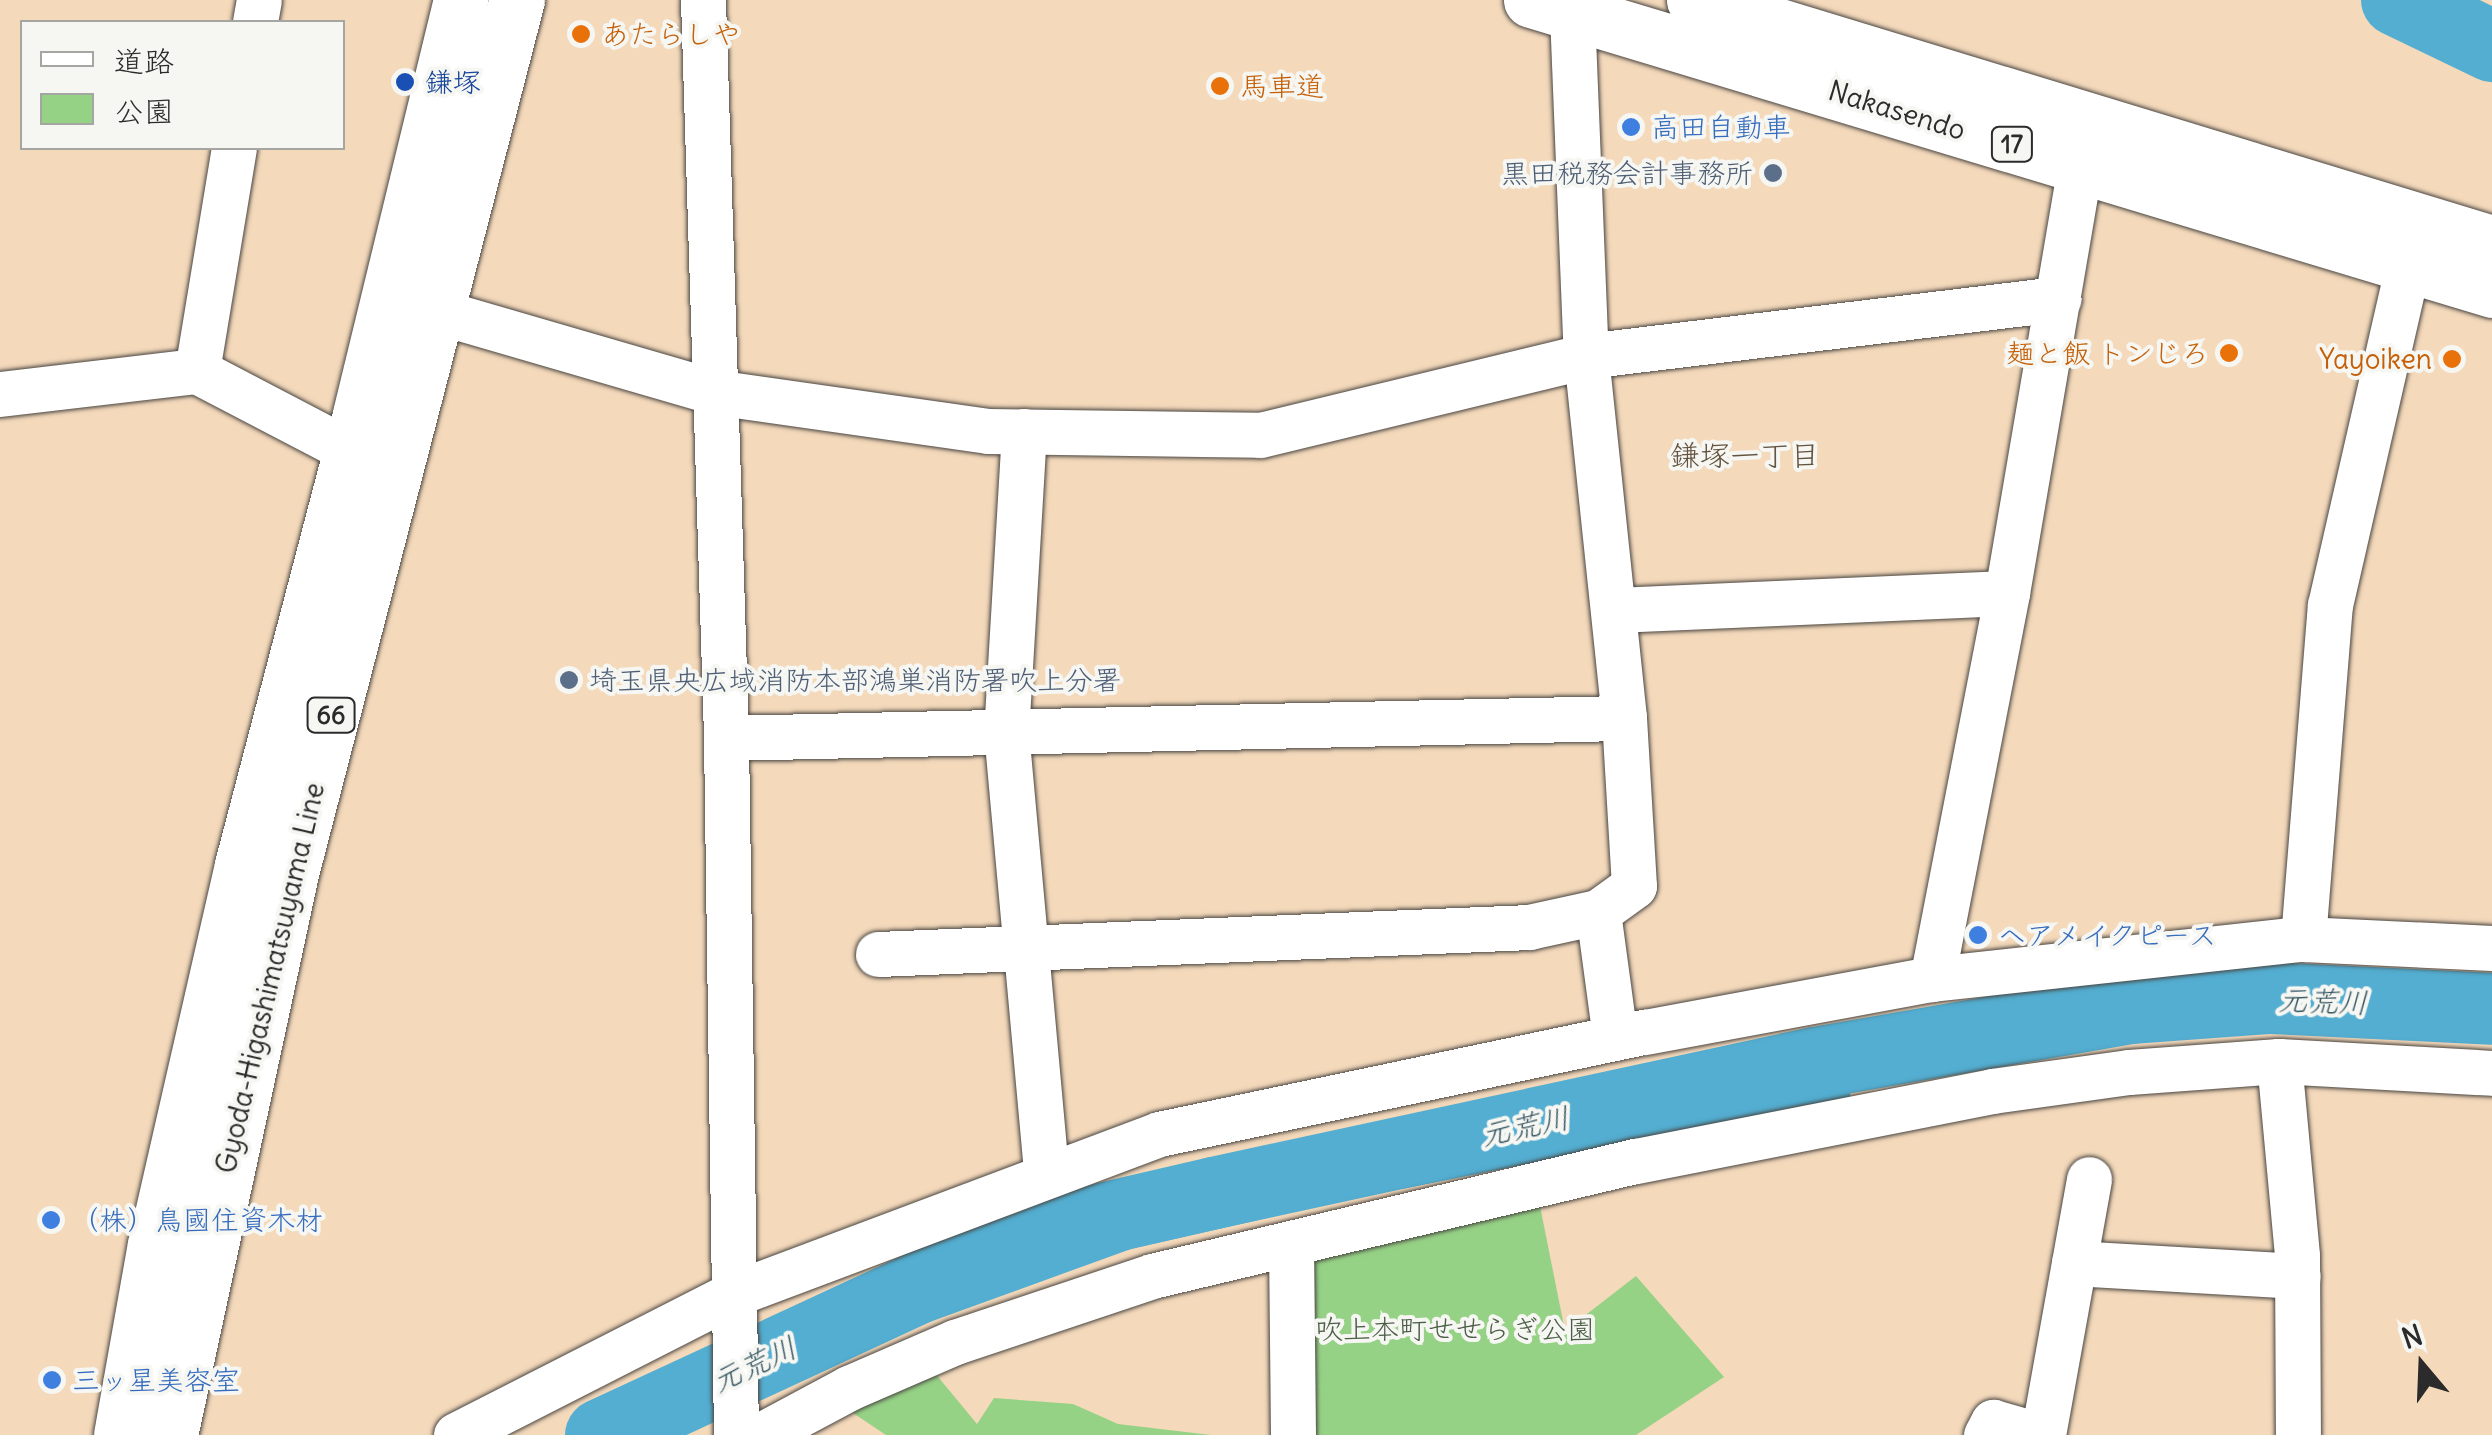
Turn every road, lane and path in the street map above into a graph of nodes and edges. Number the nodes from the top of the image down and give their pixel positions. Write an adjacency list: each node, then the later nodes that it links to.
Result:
1 (462, 0): 12 (main road, Gyoda-Higashimatsuyama Line / 66)
2 (517, 0): 12 (main road, Gyoda-Higashimatsuyama Line / 66)
3 (703, 0): 15 (street)
4 (1694, 0): 8 (main road, Nakasendo / 17)
5 (1551, 6): 7 (main road, Nakasendo / 17); 13 (street)
6 (234, 150): 14 (street)
7 (2080, 165): 9 (main road, Nakasendo / 17); 11 (street)
8 (2492, 243)
9 (2408, 264): 10 (main road, Nakasendo / 17); 25 (street)
10 (2492, 290)
11 (2059, 299): 13 (street); 19 (street)
12 (412, 304): 15 (street); 18 (main road, Gyoda-Higashimatsuyama Line / 66)
13 (1586, 356): 17 (street); 20 (street)
14 (198, 371): 16 (street); 18 (street)
15 (714, 392): 17 (street); 23 (street)
16 (0, 394)
17 (1024, 431): 22 (street)
18 (372, 459): 39 (main road, Gyoda-Higashimatsuyama Line / 66); 40 (main road, Gyoda-Higashimatsuyama Line / 66)
19 (2006, 593): 20 (street); 29 (street)
20 (1615, 610): 21 (street)
21 (1624, 718): 22 (street); 24 (street)
22 (1006, 731): 23 (street); 26 (street)
23 (726, 738): 38 (street)
24 (1598, 912): 26 (street); 30 (street)
25 (2303, 939): 27 (street); 29 (street)
26 (1025, 945): 28 (street); 33 (street)
27 (2492, 948)
28 (878, 954)
29 (1932, 979): 30 (street)
30 (1616, 1038): 33 (street)
31 (2279, 1060): 32 (street); 35 (street); 37 (street)
32 (2492, 1073)
33 (1046, 1174): 38 (street)
34 (2089, 1179): 36 (street)
35 (1290, 1243): 43 (street); 44 (street)
36 (2074, 1263): 37 (street); 46 (street)
37 (2298, 1276): 47 (street)
38 (731, 1295): 41 (street); 42 (street)
39 (120, 1435)
40 (170, 1435)
41 (456, 1435)
42 (736, 1435)
43 (761, 1435)
44 (1293, 1435)
45 (1986, 1435): 46 (street)
46 (2041, 1435)
47 (2298, 1435)

